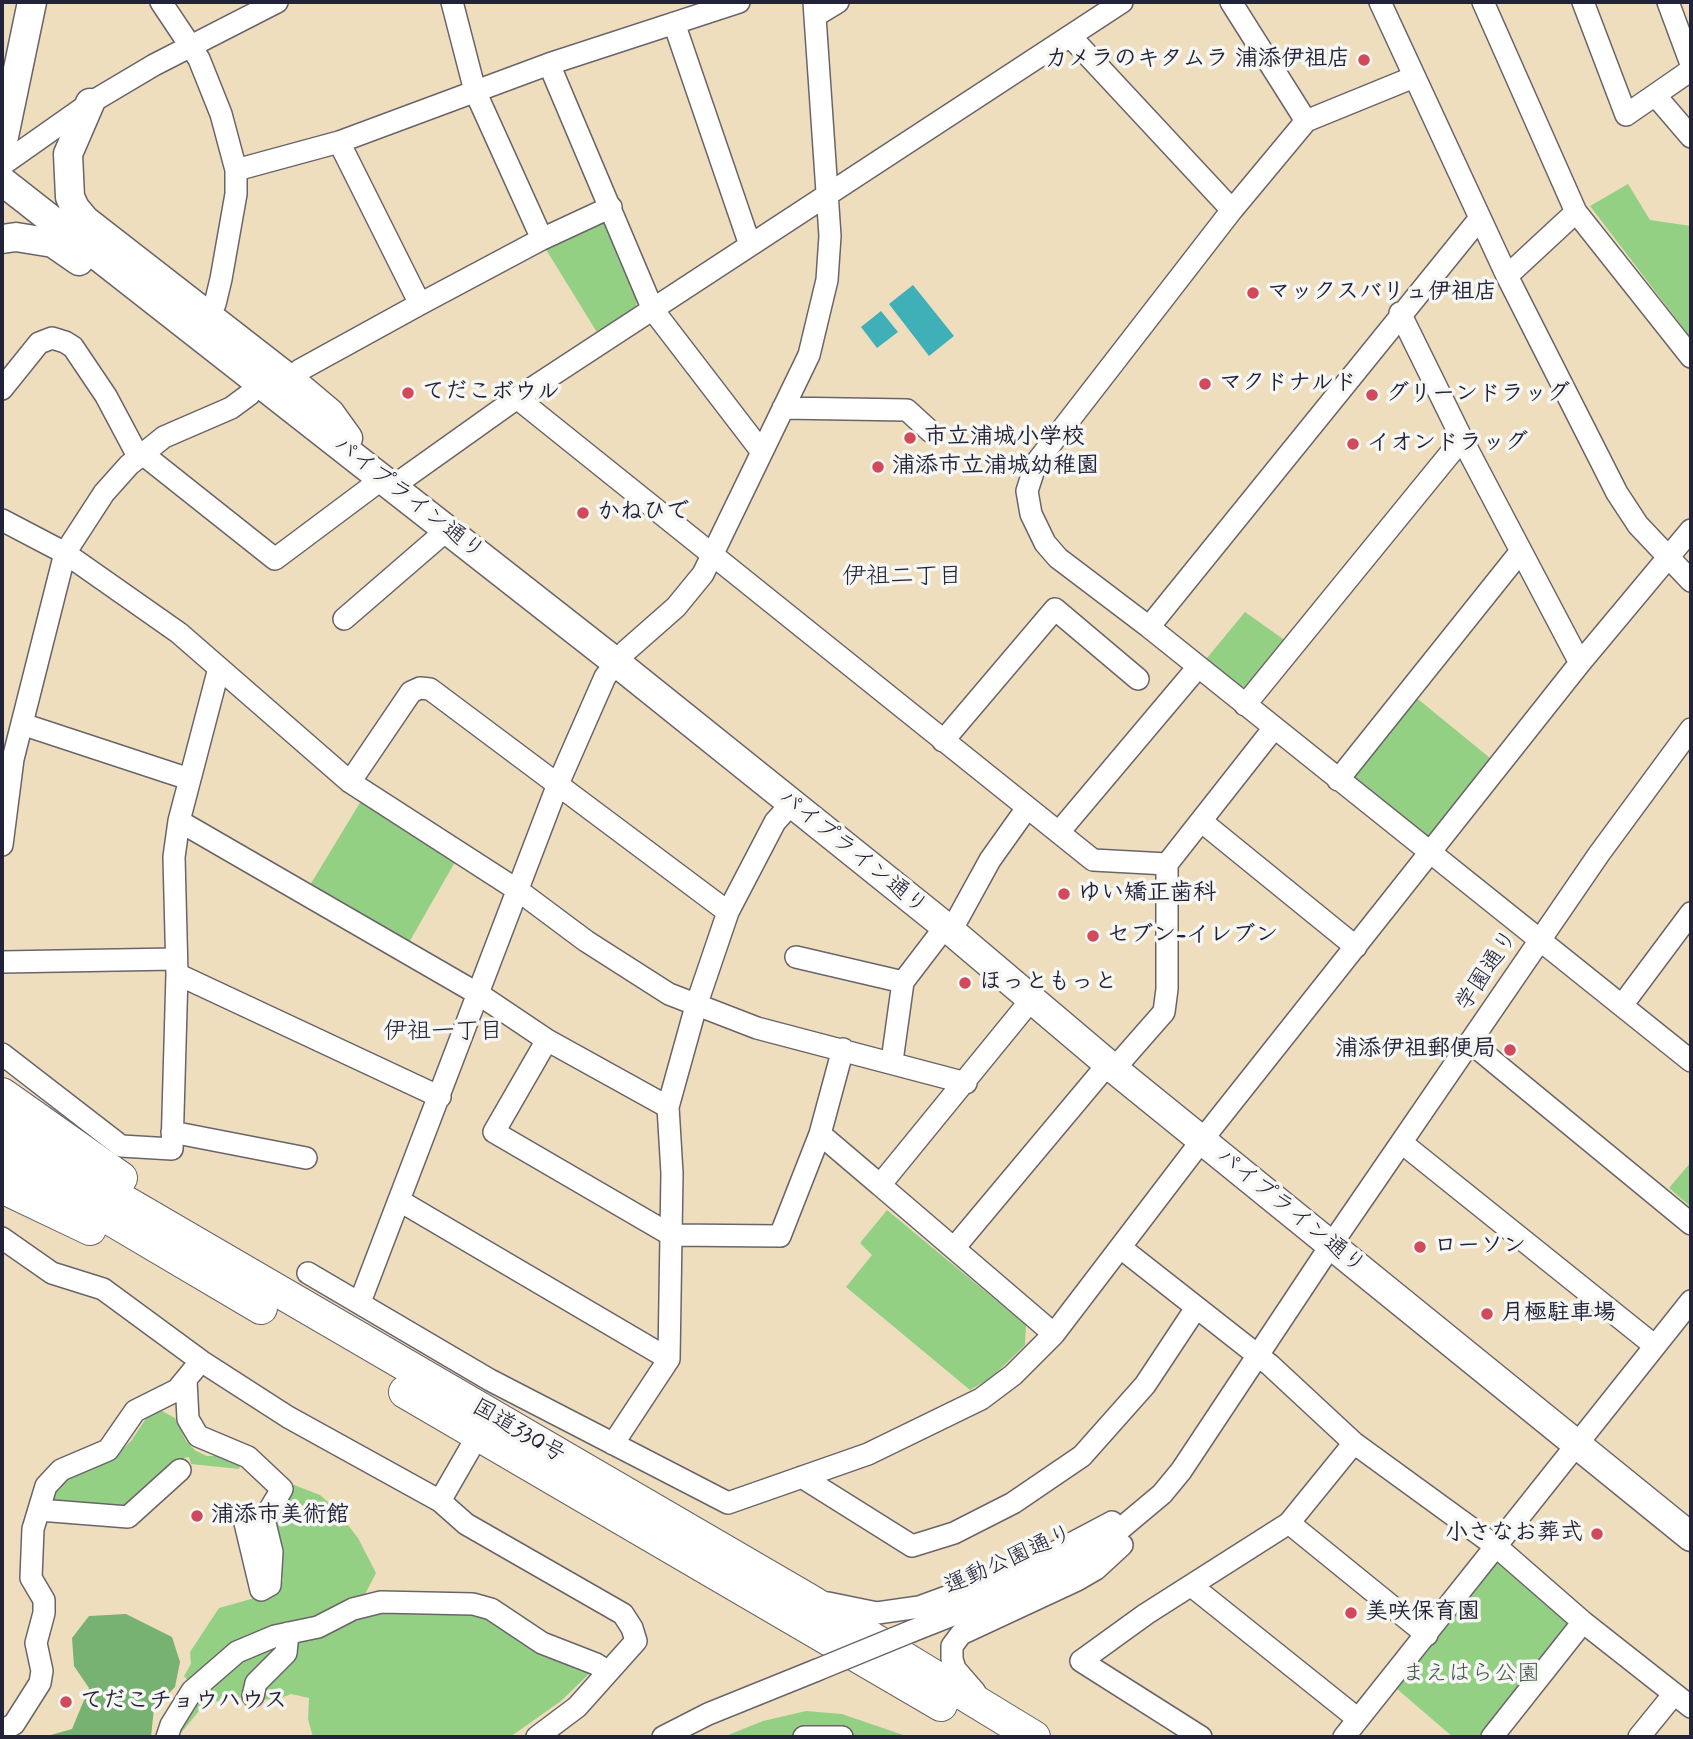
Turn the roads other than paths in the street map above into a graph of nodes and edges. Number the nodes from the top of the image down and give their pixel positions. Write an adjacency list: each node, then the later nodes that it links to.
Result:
1 (32, 2): 27 (main road)
2 (161, 2): 16 (street)
3 (276, 2): 16 (street)
4 (452, 2): 21 (street)
5 (739, 2): 14 (street)
6 (838, 2): 13 (street)
7 (1122, 2): 15 (street)
8 (1231, 2): 24 (street)
9 (1380, 2): 20 (street)
10 (1483, 2): 34 (street)
11 (1583, 2): 22 (street)
12 (1668, 2): 18 (street)
13 (814, 9): 31 (street)
14 (674, 23): 17 (street); 38 (street)
15 (1070, 36): 31 (street); 33 (street)
16 (191, 44): 23 (street); 29 (street)
17 (549, 64): 21 (street); 32 (street)
18 (1691, 64)
19 (1691, 70): 22 (street)
20 (1413, 77): 24 (street); 35 (street)
21 (475, 91): 26 (street); 37 (street)
22 (1655, 94): 25 (street)
23 (90, 103): 28 (street); 43 (main road)
24 (1306, 121): 33 (street)
25 (1691, 137)
26 (339, 142): 29 (street); 40 (street)
27 (2, 146)
28 (2, 165)
29 (236, 170): 43 (street)
30 (2, 181): 54 (main road, パイプライン通り)
31 (828, 194): 38 (street); 49 (street)
32 (611, 207): 37 (street); 41 (street)
33 (1232, 210): 64 (street)
34 (1576, 212): 39 (street); 44 (street)
35 (1480, 218): 39 (street); 42 (street)
36 (2, 239): 47 (main road)
37 (542, 239): 40 (street)
38 (750, 245): 41 (street)
39 (1507, 275): 61 (street)
40 (420, 304): 45 (street)
41 (653, 310): 48 (street); 52 (street)
42 (1400, 313): 51 (street); 64 (street)
43 (208, 314): 45 (main road)
44 (1691, 358)
45 (292, 381): 54 (main road)
46 (2, 389): 53 (street)
47 (250, 394): 53 (street); 54 (main road)
48 (517, 398): 54 (street); 60 (street)
49 (783, 408): 50 (street); 52 (street)
50 (931, 432)
51 (1462, 439): 58 (street); 70 (street)
52 (762, 452): 60 (street)
53 (141, 457): 54 (street); 59 (street)
54 (382, 478): 56 (main road, パイプライン通り)
55 (2, 520): 59 (street)
56 (447, 530): 63 (street); 65 (main road, パイプライン通り)
57 (1691, 530): 61 (street)
58 (1521, 551): 66 (street); 76 (street)
59 (65, 553): 68 (street); 71 (street)
60 (712, 555): 65 (street); 74 (street)
61 (1669, 560): 62 (street); 66 (street)
62 (1691, 581)
63 (344, 619)
64 (1149, 627): 67 (street)
65 (617, 663): 78 (street); 79 (main road, パイプライン通り)
66 (1580, 663): 85 (street)
67 (1198, 667): 70 (street); 83 (street)
68 (219, 668): 75 (street); 77 (street)
69 (1138, 679): 74 (street)
70 (1245, 705): 72 (street)
71 (22, 724): 75 (street); 84 (street)
72 (1274, 728): 76 (street); 82 (street)
73 (1691, 729): 91 (street, 学園通り)
74 (943, 741): 80 (street)
75 (189, 779): 81 (street)
76 (1338, 780): 85 (street)
77 (350, 782): 78 (street); 87 (street)
78 (558, 784): 87 (street); 88 (street)
79 (791, 804): 88 (street); 90 (main road, パイプライン通り)
80 (1027, 808): 83 (street); 90 (street)
81 (179, 821): 95 (street); 97 (street)
82 (1201, 821): 86 (street); 92 (street)
83 (1059, 832): 86 (street)
84 (2, 845)
85 (1430, 854): 91 (street); 92 (street)
86 (1167, 864): 107 (street)
87 (519, 891): 97 (street); 100 (street)
88 (729, 912): 100 (street)
89 (1687, 926): 99 (street)
90 (948, 929): 96 (street); 98 (main road, パイプライン通り)
91 (1540, 942): 99 (street); 102 (street, 学園通り)
92 (1356, 947): 115 (street)
93 (796, 957): 96 (street)
94 (2, 962): 95 (street)
95 (176, 966): 110 (street); 113 (street)
96 (903, 982): 105 (street)
97 (480, 995): 101 (street); 110 (street)
98 (1031, 1000): 107 (main road, パイプライン通り); 108 (street)
99 (1623, 1004): 106 (street)
100 (696, 1006): 103 (street); 111 (street)
101 (547, 1040): 111 (street); 123 (street)
102 (1471, 1043): 116 (street, 学園通り); 122 (street)
103 (843, 1049): 105 (street); 114 (street)
104 (2, 1054): 113 (street)
105 (892, 1061): 108 (street)
106 (1691, 1061)
107 (1111, 1066): 115 (main road, パイプライン通り); 128 (street)
108 (965, 1083): 119 (street)
109 (2, 1094): 127 (highway)
110 (440, 1097): 121 (street)
111 (668, 1107): 123 (street)
112 (2, 1130): 127 (highway, 国道330号)
113 (172, 1132): 118 (street)
114 (820, 1134): 119 (street); 123 (street)
115 (1202, 1140): 125 (main road, パイプライン通り); 129 (street)
116 (1402, 1143): 125 (street, 学園通り); 135 (street)
117 (2, 1155): 126 (highway, 国道330号)
118 (306, 1158)
119 (880, 1185): 128 (street)
120 (2, 1186): 126 (highway)
121 (400, 1201): 132 (street); 137 (street)
122 (1691, 1224)
123 (671, 1235): 137 (street)
124 (2, 1238): 138 (street)
125 (1331, 1245): 136 (street, 運動公園通り); 143 (main road, パイプライン通り)
126 (158, 1248): 140 (highway, 国道330号)
127 (204, 1248): 154 (highway, 国道330号)
128 (954, 1248): 134 (street)
129 (1121, 1248): 133 (street); 134 (street)
130 (308, 1273): 132 (street)
131 (1691, 1301): 135 (street)
132 (360, 1302): 142 (street)
133 (1196, 1308): 136 (street); 145 (street)
134 (1054, 1335): 145 (street)
135 (1655, 1346): 143 (street)
136 (1258, 1356): 141 (street); 146 (street, 運動公園通り)
137 (669, 1359): 142 (street)
138 (201, 1361): 139 (street); 147 (street)
139 (186, 1380): 148 (street); 149 (street)
140 (478, 1435): 147 (street); 170 (highway, 国道330号)
141 (1354, 1443): 150 (street); 152 (street)
142 (613, 1444): 145 (street)
143 (1579, 1444): 151 (main road, パイプライン通り); 152 (street)
144 (180, 1470): 148 (street)
145 (802, 1477)
146 (1162, 1494): 154 (street); 161 (street); 167 (street, 運動公園通り, bridge)
147 (440, 1501): 158 (street)
148 (39, 1510): 164 (street)
149 (264, 1519)
150 (1289, 1523): 153 (street); 157 (street)
151 (1691, 1537)
152 (1497, 1547): 155 (street); 157 (street)
153 (1193, 1587): 163 (street); 172 (street)
154 (809, 1600): 161 (highway, 国道330号)
155 (1583, 1622): 159 (street); 174 (street)
156 (288, 1633): 158 (street); 160 (street); 165 (street)
157 (1427, 1635): 163 (street)
158 (608, 1672): 166 (street)
159 (1674, 1694): 162 (street); 175 (street)
160 (253, 1696)
161 (983, 1706): 171 (highway, 国道330号)
162 (1691, 1707)
163 (1358, 1719): 173 (street)
164 (2, 1731)
165 (167, 1737)
166 (537, 1737)
167 (663, 1737)
168 (804, 1737): 169 (street)
169 (842, 1737)
170 (993, 1737)
171 (1034, 1737)
172 (1202, 1737)
173 (1345, 1737)
174 (1492, 1737)
175 (1639, 1737)

